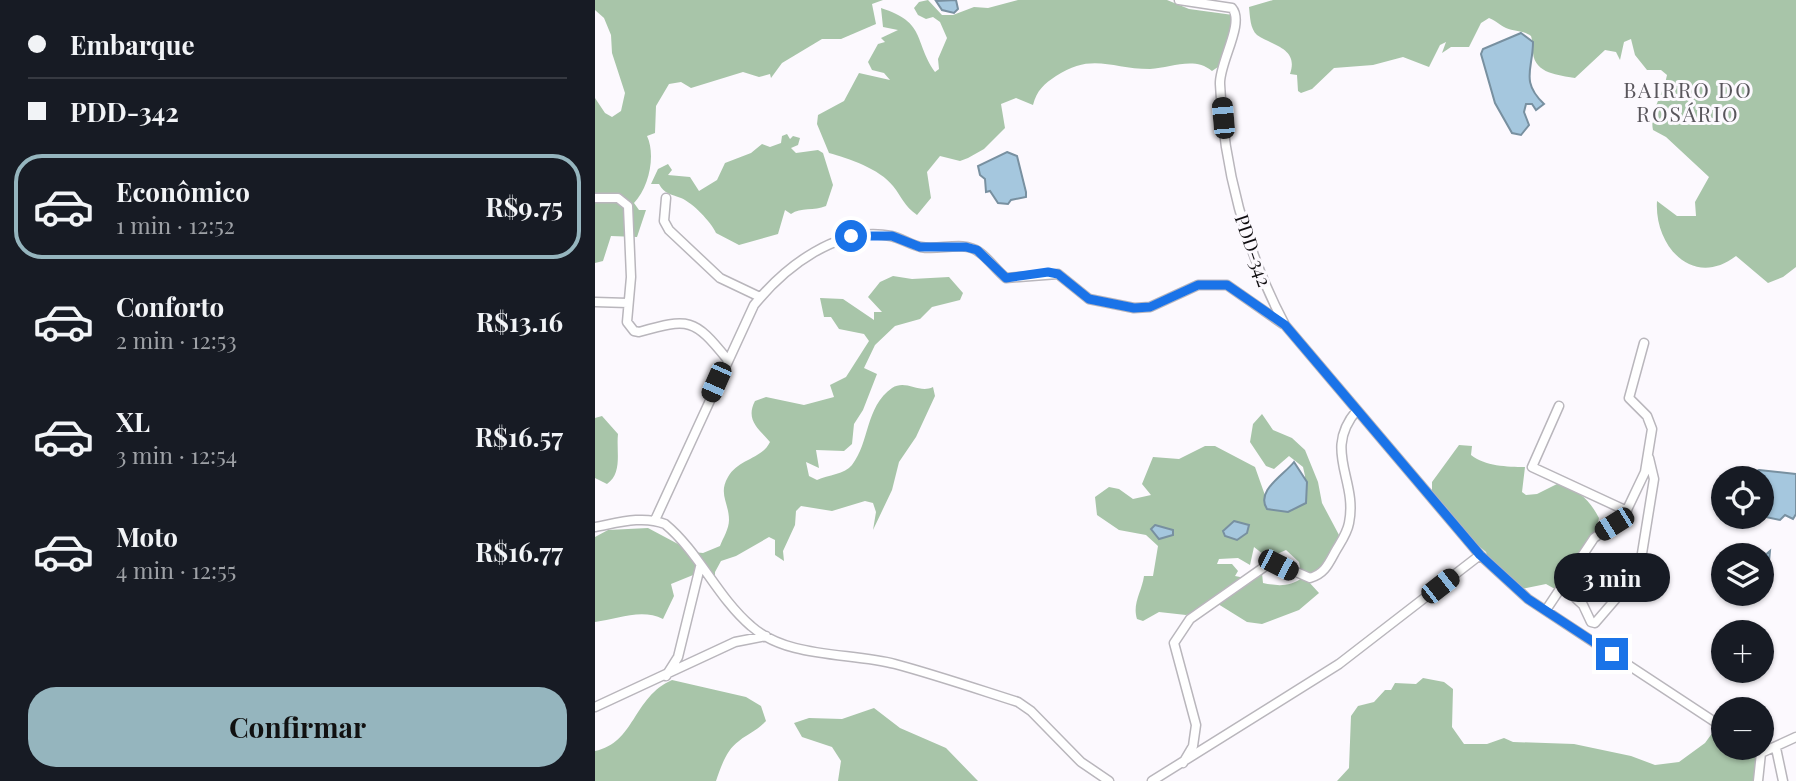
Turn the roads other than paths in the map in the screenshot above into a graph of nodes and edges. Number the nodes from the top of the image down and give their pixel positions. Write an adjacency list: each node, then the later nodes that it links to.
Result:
1 (1179, 0): 2 (street, PDD-342 / PDD-342)
2 (1209, 3): 8 (street, PDD-342 / PDD-342)
3 (595, 198): 7 (street)
4 (666, 198): 5 (street)
5 (760, 297): 8 (street); 10 (street)
6 (595, 302): 7 (street)
7 (628, 303): 10 (street)
8 (1285, 325): 12 (street, PDD-342 / PDD-342)
9 (1644, 343): 13 (street)
10 (727, 359): 15 (street)
11 (1559, 406): 14 (street)
12 (1357, 410): 17 (street, PDD-342 / PDD-342); 28 (street)
13 (1648, 456): 14 (street); 19 (street)
14 (1627, 511): 19 (street)
15 (655, 520): 16 (street); 18 (street)
16 (595, 527)
17 (1480, 555): 20 (street, PDD-342 / PDD-342); 28 (street)
18 (701, 567): 21 (street); 22 (street)
19 (1562, 586): 20 (street)
20 (1546, 610): 24 (street, PDD-342 / PDD-342)
21 (766, 636): 22 (street); 29 (street)
22 (666, 676): 23 (street)
23 (595, 707)
24 (1711, 719)
25 (1796, 737): 26 (street)
26 (1776, 748): 32 (street)
27 (1757, 760): 31 (street)
28 (1183, 763): 30 (street)
29 (1109, 781)
30 (1152, 781)
31 (1758, 781)
32 (1783, 781)

